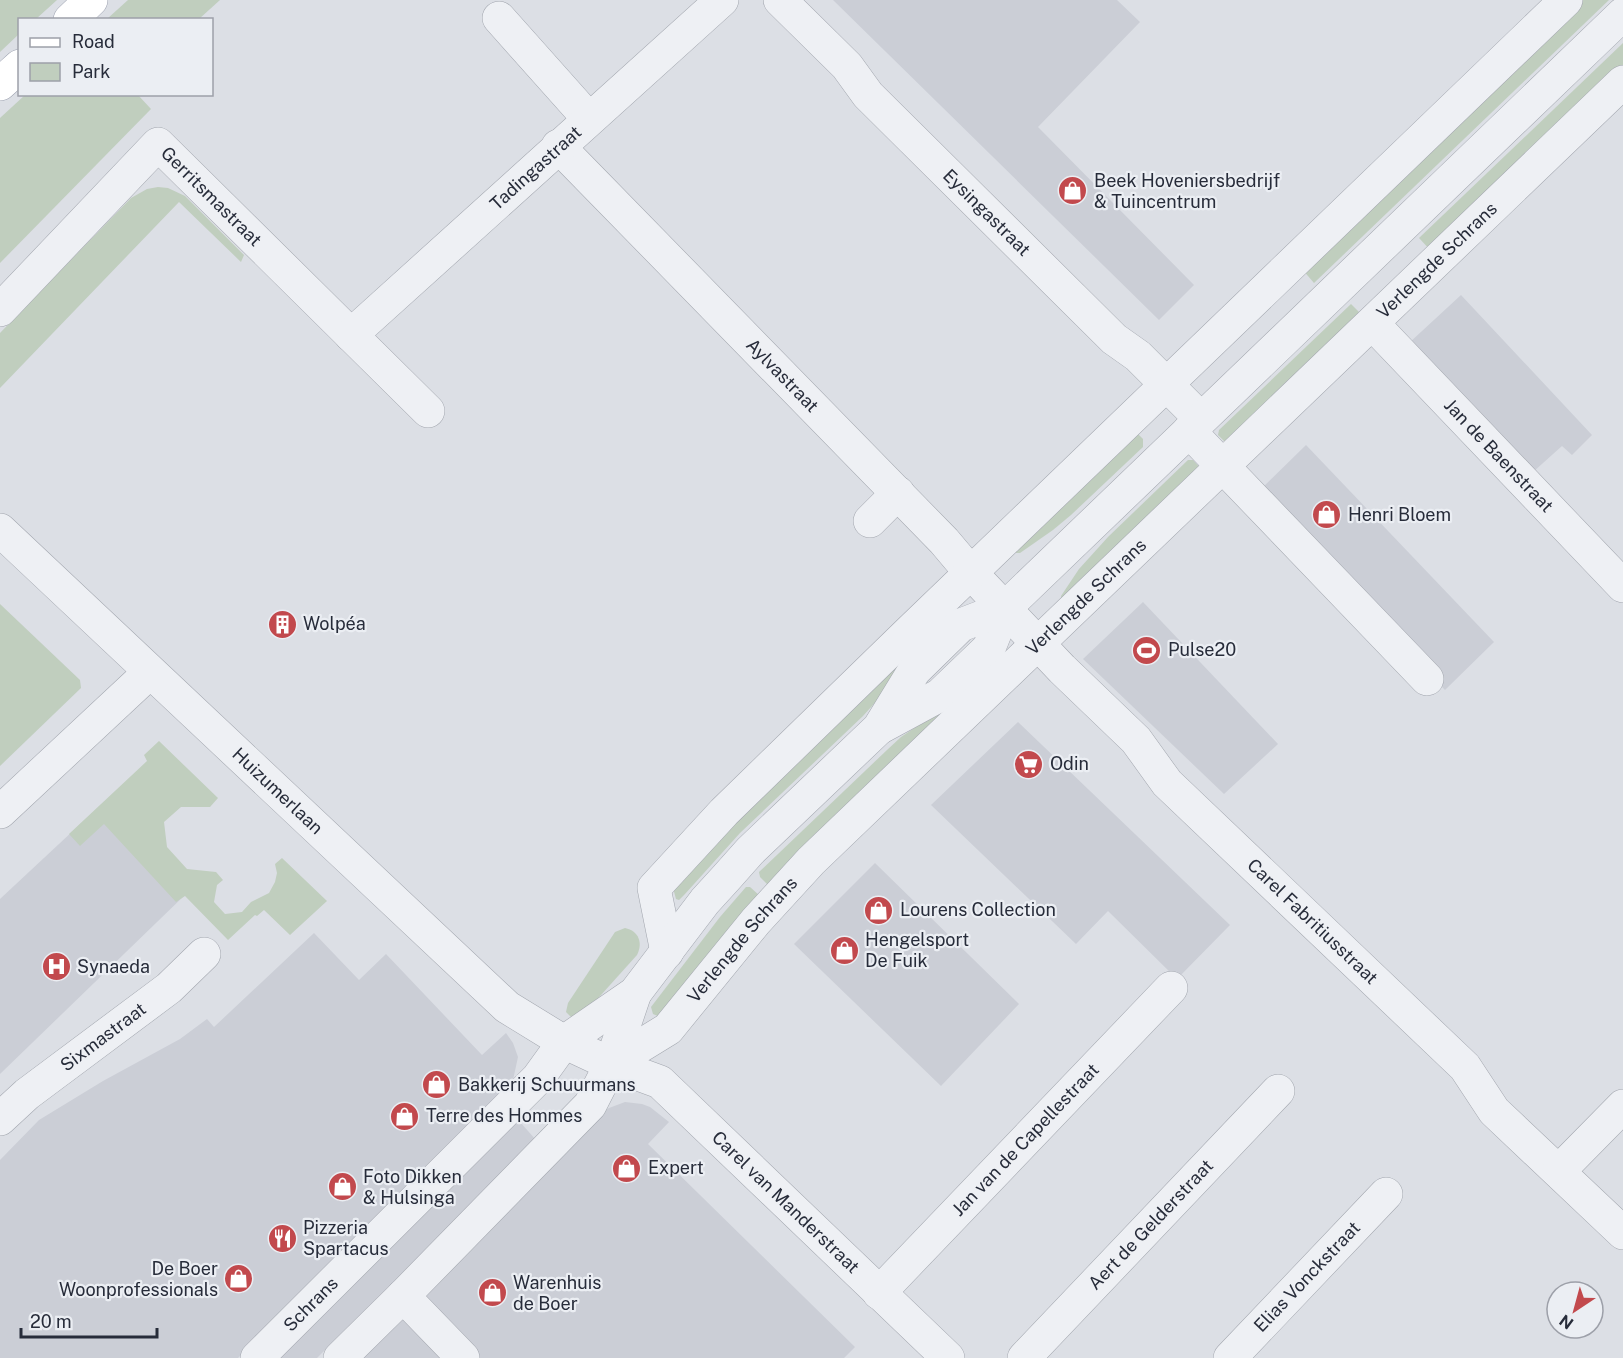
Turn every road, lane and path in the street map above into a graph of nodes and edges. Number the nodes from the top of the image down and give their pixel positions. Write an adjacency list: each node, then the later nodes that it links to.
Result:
1 (92, 0): 6 (main road)
2 (722, 0): 11 (street, Tadingastraat)
3 (780, 0): 16 (street, Eysingastraat)
4 (1566, 0): 16 (street)
5 (1623, 14): 18 (street)
6 (72, 18)
7 (499, 18): 11 (street)
8 (18, 68): 10 (main road)
9 (1623, 82): 14 (street, Verlengde Schrans)
10 (0, 84)
11 (589, 119): 12 (street, Tadingastraat)
12 (558, 146): 15 (street, Tadingastraat); 20 (street, Aylvastraat)
13 (0, 310): 15 (street, Gerritsmastraat)
14 (1372, 324): 19 (street, Verlengde Schrans); 24 (street, Jan de Baenstraat)
15 (351, 335): 17 (street)
16 (1166, 383): 18 (street, Eysingastraat); 23 (street)
17 (428, 411)
18 (1195, 425): 19 (street, Eysingastraat); 25 (street)
19 (1224, 467): 26 (street, Verlengde Schrans); 28 (street, Eysingastraat)
20 (898, 493): 21 (street); 23 (street, Aylvastraat)
21 (870, 521)
22 (0, 530): 27 (street, Huizumerlaan)
23 (971, 573): 25 (street, Aylvastraat); 30 (street)
24 (1623, 586)
25 (1005, 608): 26 (street, Carel Fabritiusstraat); 30 (street)
26 (1039, 644): 35 (street, Verlengde Schrans); 39 (street, Carel Fabritiusstraat)
27 (150, 672): 29 (street); 34 (street, Huizumerlaan)
28 (1427, 679)
29 (0, 812)
30 (667, 952): 33 (street)
31 (204, 954): 38 (street, Sixmastraat)
32 (1171, 988): 42 (street, Jan van de Capellestraat)
33 (635, 993): 34 (street); 35 (street)
34 (564, 1042): 35 (street, Huizumerlaan); 44 (street, Schrans)
35 (611, 1064): 42 (street, Carel van Manderstraat); 43 (street)
36 (1278, 1091): 48 (street, Aert de Gelderstraat)
37 (1623, 1106): 39 (street)
38 (0, 1119)
39 (1558, 1172): 41 (street, Carel Fabritiusstraat)
40 (1386, 1194): 49 (street, Elias Vonckstraat)
41 (1623, 1233)
42 (879, 1293): 47 (street, Carel van Manderstraat)
43 (403, 1296): 45 (street); 46 (street)
44 (257, 1358)
45 (340, 1358)
46 (463, 1358)
47 (948, 1358)
48 (1024, 1358)
49 (1230, 1358)

